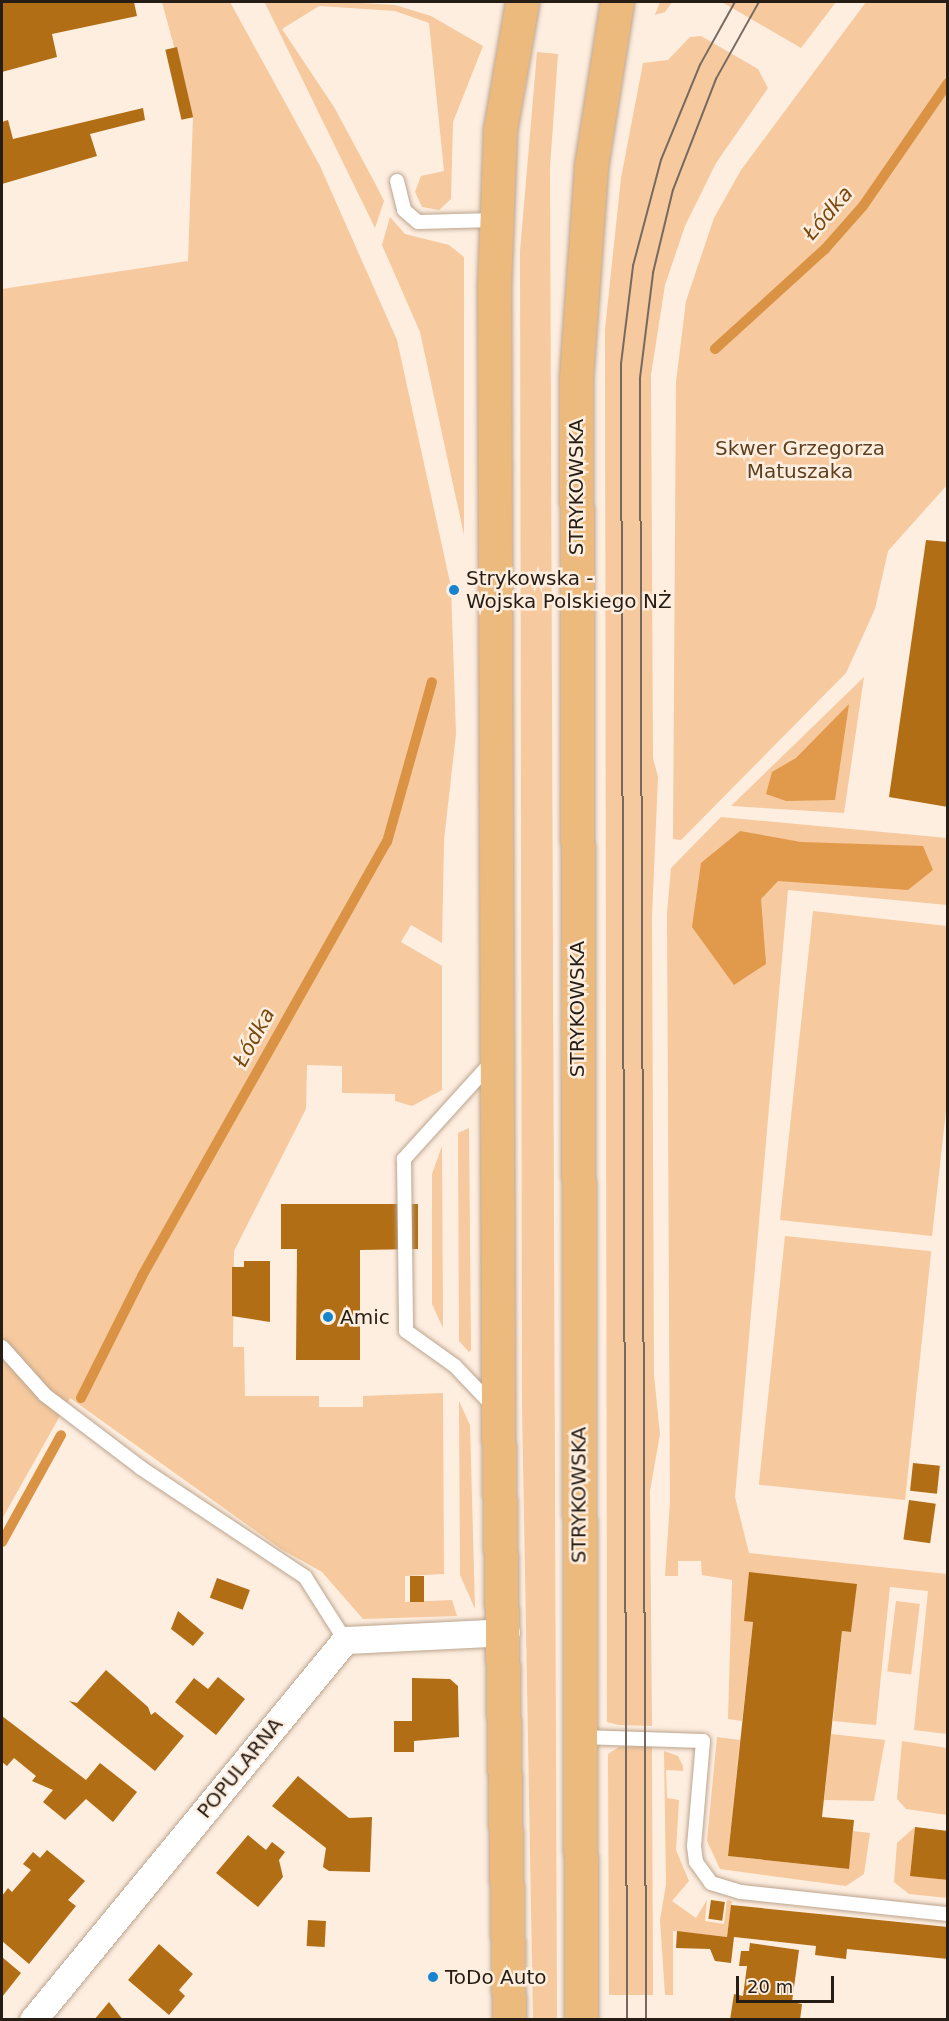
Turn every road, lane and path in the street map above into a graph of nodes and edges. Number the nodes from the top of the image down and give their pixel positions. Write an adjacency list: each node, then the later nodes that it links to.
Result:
1 (617, 2): 10 (main road, STRYKOWSKA)
2 (516, 6): 4 (main road)
3 (397, 181): 4 (lane)
4 (494, 220): 5 (main road)
5 (497, 1057): 7 (main road); 7 (lane)
6 (2, 1347): 9 (lane)
7 (498, 1412): 8 (main road)
8 (506, 1632): 9 (street); 13 (main road)
9 (345, 1640): 12 (street, POPULARNA)
10 (580, 1737): 11 (lane); 14 (main road, STRYKOWSKA)
11 (948, 1914)
12 (33, 2019)
13 (509, 2019)
14 (581, 2019)

